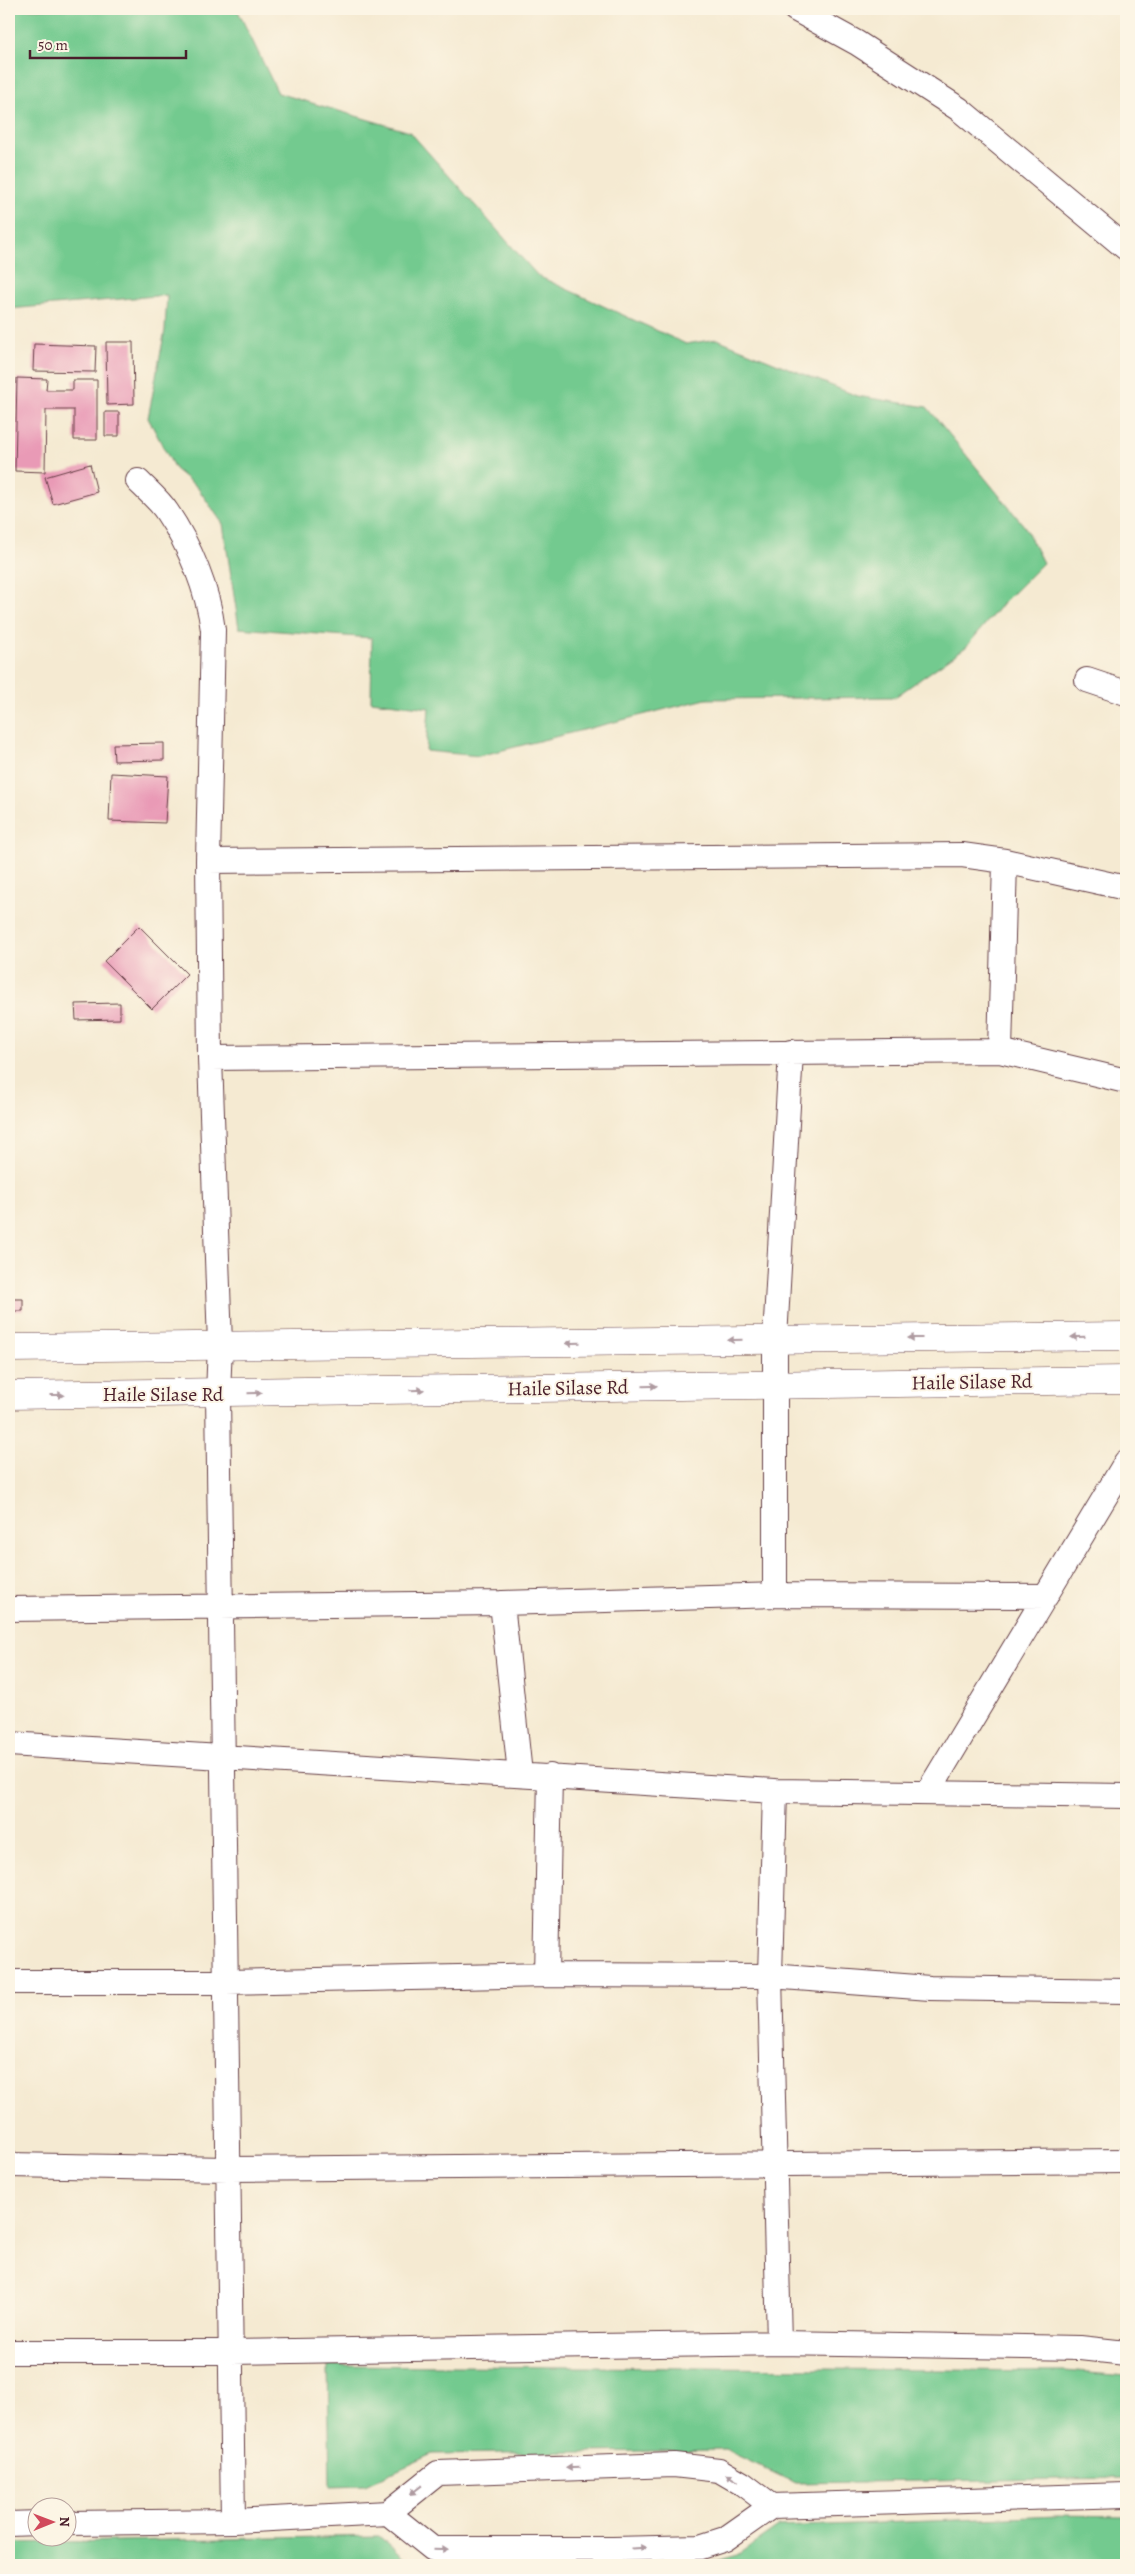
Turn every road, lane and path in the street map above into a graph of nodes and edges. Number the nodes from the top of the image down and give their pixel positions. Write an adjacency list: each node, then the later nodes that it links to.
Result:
1 (795, 9): 2 (street)
2 (1126, 248)
3 (138, 481): 6 (street)
4 (1087, 680): 5 (street)
5 (1126, 693)
6 (208, 861): 7 (street); 11 (street)
7 (1005, 861): 8 (street); 9 (street)
8 (1126, 888)
9 (1000, 1051): 10 (street); 12 (street)
10 (790, 1052): 11 (street); 15 (street)
11 (210, 1058): 16 (street)
12 (1126, 1081)
13 (1126, 1336): 14 (main road, one-way to 14)
14 (996, 1338): 15 (main road, one-way to 15); 19 (main road)
15 (775, 1340): 16 (main road, one-way to 16); 20 (street)
16 (220, 1344): 17 (main road); 21 (street)
17 (9, 1348)
18 (1126, 1380): 19 (main road, Haile Silase Rd)
19 (997, 1382): 20 (main road, Haile Silase Rd)
20 (774, 1384): 21 (main road, Haile Silase Rd, one-way to 20); 24 (street)
21 (218, 1394): 22 (main road, Haile Silase Rd, one-way to 21); 27 (street)
22 (9, 1395)
23 (1126, 1462): 25 (street)
24 (775, 1595): 25 (street); 26 (street)
25 (1046, 1596): 34 (street)
26 (502, 1603): 27 (street); 31 (street)
27 (221, 1607): 28 (street); 30 (street)
28 (9, 1609)
29 (9, 1744): 30 (street)
30 (223, 1757): 31 (street); 39 (street)
31 (520, 1774): 32 (street)
32 (550, 1776): 33 (street); 36 (street)
33 (775, 1791): 34 (street); 37 (street)
34 (928, 1792): 35 (street)
35 (1126, 1796)
36 (546, 1975): 37 (street); 39 (street)
37 (770, 1976): 40 (street); 42 (street)
38 (9, 1982): 39 (street)
39 (226, 1982): 44 (street)
40 (1126, 1991)
41 (1126, 2161): 42 (street)
42 (776, 2163): 44 (street); 45 (street)
43 (9, 2165): 44 (street)
44 (228, 2169): 47 (street)
45 (779, 2343): 47 (street); 48 (street)
46 (9, 2352): 47 (street)
47 (231, 2352): 52 (street)
48 (1126, 2353)
49 (1126, 2496): 50 (street)
50 (772, 2506): 51 (street, one-way to 51); 56 (street, one-way to 50)
51 (388, 2513): 52 (street); 57 (street, one-way to 57)
52 (233, 2521): 54 (street)
53 (28, 2523): 55 (street)
54 (78, 2523)
55 (9, 2524)
56 (612, 2557): 57 (street)
57 (537, 2558)

